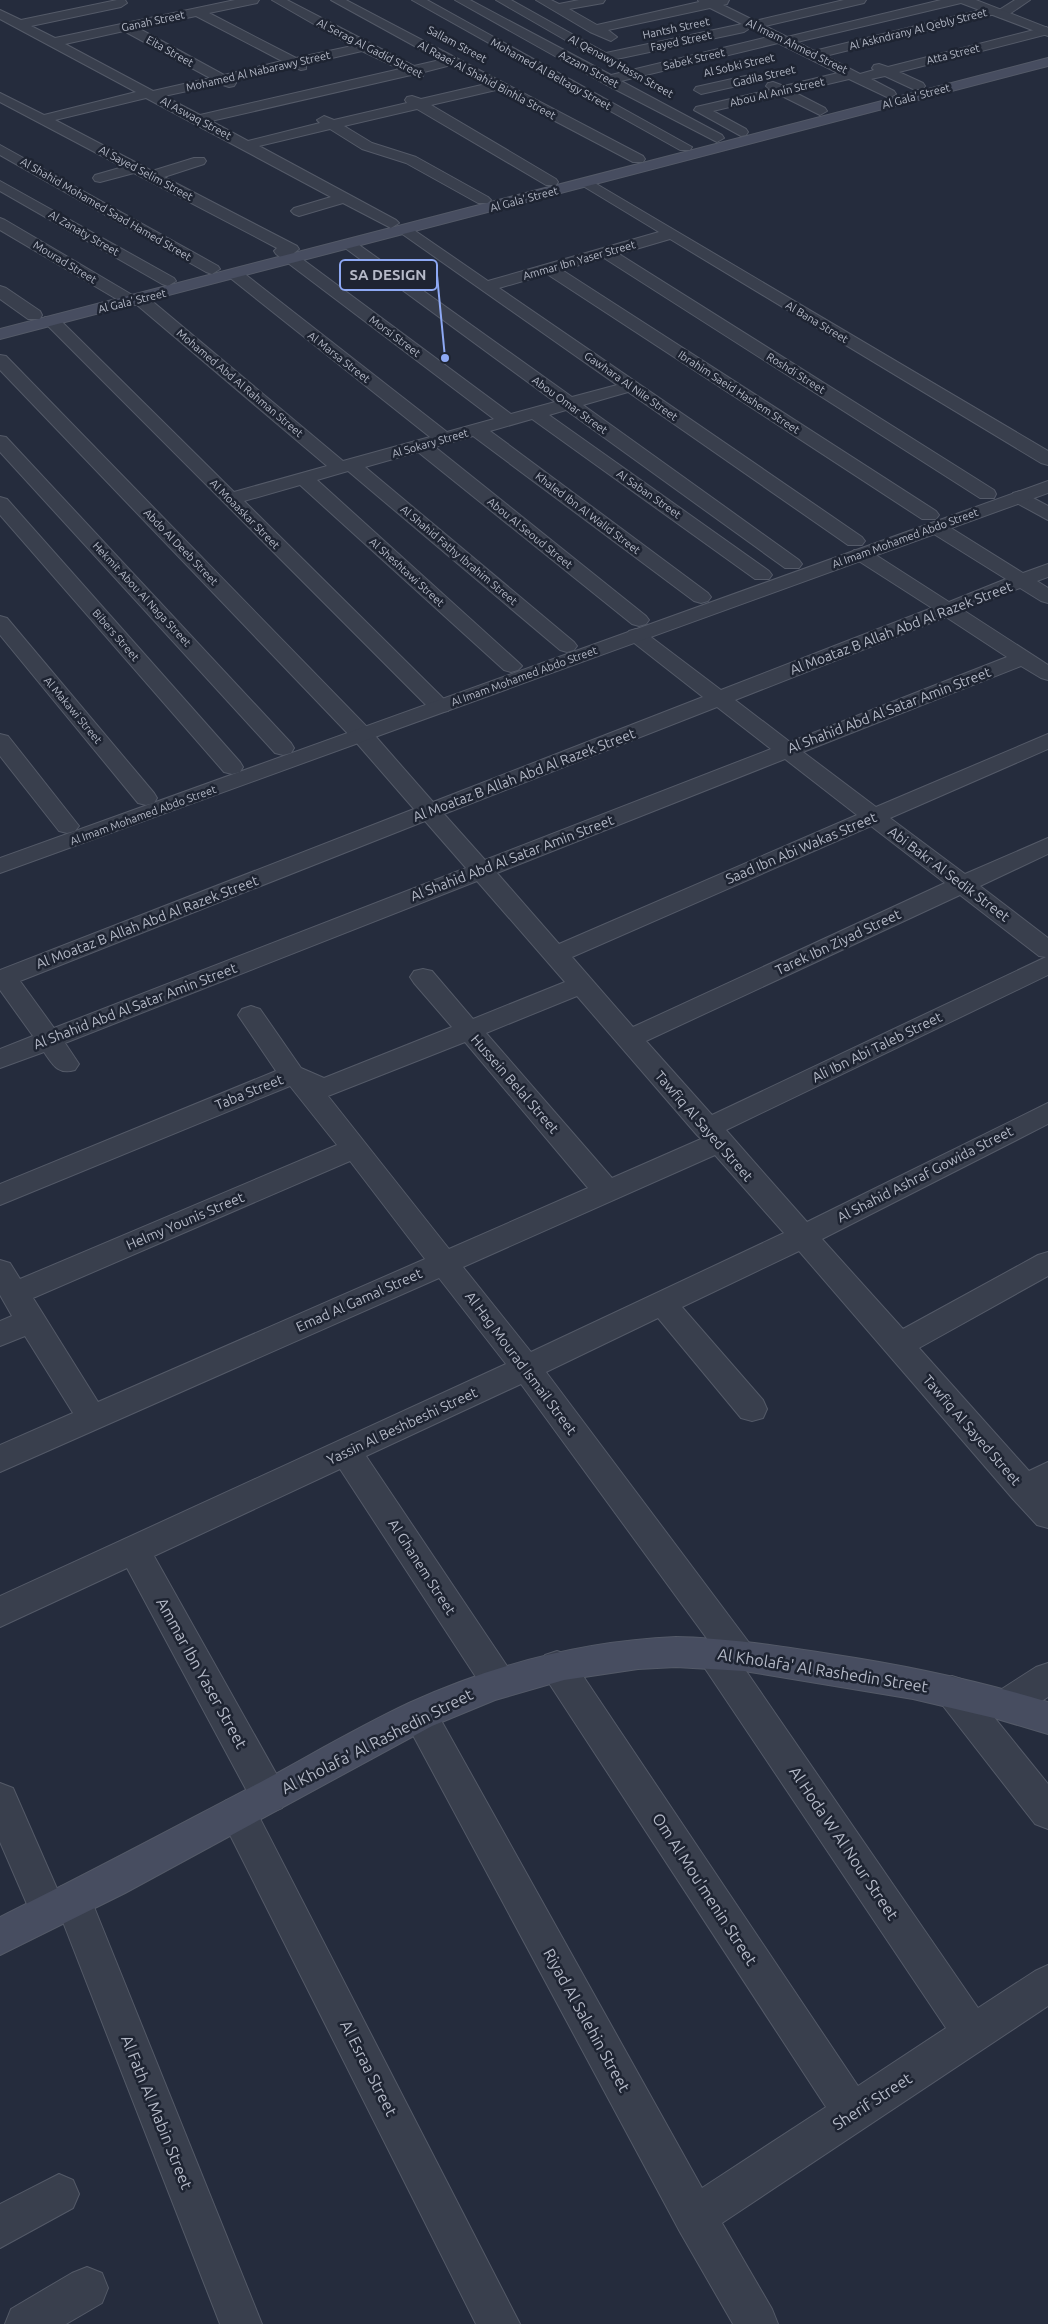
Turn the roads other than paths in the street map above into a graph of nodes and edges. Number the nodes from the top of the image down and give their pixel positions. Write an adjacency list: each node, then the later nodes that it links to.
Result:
1 (253, 0): 12 (street, Ganah Street)
2 (278, 0): 43 (street, Al Serag Al Gadid Street)
3 (337, 0): 52 (street, Al Raaei Al Shahid Binhla Street)
4 (418, 0): 46 (street, Mohamed Al Beltagy Street)
5 (461, 0): 21 (street, Azzam Street)
6 (599, 0): 17 (street)
7 (730, 0): 14 (street)
8 (860, 0): 34 (street, Fayed Street)
9 (958, 0): 25 (street, Sabek Street)
10 (965, 0): 19 (street)
11 (1024, 0): 19 (street, Al Askndrany Al Qebly Street)
12 (226, 2): 23 (street, Ganah Street)
13 (505, 2): 21 (street); 24 (street, Al Qenawy Hassn Street)
14 (708, 2): 28 (street, Al Imam Ahmed Street); 38 (street)
15 (126, 5): 31 (street); 32 (street)
16 (167, 5): 27 (street)
17 (551, 5): 24 (street); 29 (street)
18 (18, 6): 20 (street)
19 (992, 8): 33 (street); 35 (street, Al Askndrany Al Qebly Street)
20 (0, 9)
21 (479, 10): 42 (street, Azzam Street)
22 (610, 10): 29 (street)
23 (198, 12): 27 (street, Ganah Street); 55 (street)
24 (522, 12): 51 (street, Al Qenawy Hassn Street)
25 (906, 12): 35 (street); 40 (street, Sabek Street)
26 (0, 14): 32 (street, Al Aswaq Street)
27 (185, 14): 31 (street, Ganah Street)
28 (735, 16): 30 (street, Hantsh Street); 34 (street, Al Imam Ahmed Street)
29 (574, 18): 38 (street)
30 (717, 20)
31 (154, 21): 36 (street, Ganah Street)
32 (19, 24): 37 (street); 41 (street, Al Aswaq Street)
33 (1028, 24): 39 (street); 54 (street)
34 (754, 25): 40 (street, Al Imam Ahmed Street); 44 (street, Fayed Street)
35 (936, 25): 45 (street, Al Askndrany Al Qebly Street)
36 (126, 27): 41 (street, Ganah Street); 70 (street, Eita Street)
37 (0, 28)
38 (595, 29): 44 (street)
39 (1047, 32): 64 (street, Atta Street)
40 (783, 40): 47 (street, Al Imam Ahmed Street); 58 (street, Sabek Street)
41 (54, 42): 79 (street, Al Aswaq Street)
42 (539, 43): 46 (street); 48 (street, Azzam Street)
43 (364, 46): 55 (street, Mohamed Al Nabarawy Street); 62 (street, Al Serag Al Gadid Street)
44 (642, 49): 51 (street, Fayed Street); 58 (street)
45 (838, 49): 47 (street, Al Askndrany Al Qebly Street); 54 (street)
46 (509, 50): 56 (street, Mohamed Al Beltagy Street)
47 (809, 52): 50 (street, Al Sobki Street); 53 (street, Al Imam Ahmed Street)
48 (561, 54): 56 (street); 60 (street, Azzam Street)
49 (1048, 54): 76 (main road, Al Gala' Street)
50 (778, 56)
51 (609, 59): 60 (street, Fayed Street); 65 (street, Al Qenawy Hassn Street)
52 (452, 61): 62 (street); 74 (street, Al Raaei Al Shahid Binhla Street)
53 (827, 61): 61 (street, Gadila Street); 67 (street, Al Imam Ahmed Street)
54 (863, 61): 64 (street); 67 (street)
55 (294, 62): 63 (street); 70 (street, Mohamed Al Nabarawy Street)
56 (530, 62): 99 (street, Mohamed Al Beltagy Street)
57 (1048, 62): 104 (main road, Al Gala' Street)
58 (676, 63): 65 (street, Sabek Street)
59 (734, 66): 69 (street)
60 (584, 67): 72 (street, Azzam Street)
61 (800, 67)
62 (412, 70): 68 (street, Al Serag Al Gadid Street); 71 (street)
63 (309, 71)
64 (886, 71): 67 (street, Atta Street); 76 (street)
65 (634, 73): 72 (street, Sabek Street); 73 (street, Al Qenawy Hassn Street)
66 (774, 73): 69 (street, Gadila Street)
67 (853, 74): 78 (street, Abou Al Anin Street); 81 (street, Al Imam Ahmed Street)
68 (429, 78)
69 (756, 78): 77 (street, Gadila Street); 78 (street)
70 (222, 79): 79 (street, Mohamed Al Nabarawy Street); 86 (street, Eita Street)
71 (374, 79): 84 (street); 87 (street)
72 (608, 80): 97 (street, Azzam Street)
73 (651, 82)
74 (498, 85): 80 (street); 83 (street, Al Raaei Al Shahid Binhla Street)
75 (446, 86): 80 (street)
76 (918, 86): 81 (main road, Al Gala' Street)
77 (701, 90)
78 (781, 91): 89 (street); 96 (street, Abou Al Anin Street)
79 (150, 94): 93 (street, Mohamed Al Nabarawy Street); 94 (street, Al Aswaq Street)
80 (462, 94): 87 (street)
81 (889, 94): 89 (main road, Al Gala' Street)
82 (0, 97): 93 (street, Al Sayed Selim Street)
83 (521, 97): 85 (street); 101 (street, Al Raaei Al Shahid Binhla Street)
84 (288, 99): 86 (street); 95 (street)
85 (504, 102)
86 (267, 104): 94 (street)
87 (420, 104): 91 (street); 92 (street)
88 (363, 106): 91 (street)
89 (820, 112): 96 (main road, Al Gala' Street)
90 (460, 113): 92 (street)
91 (378, 114): 95 (street)
92 (442, 117): 107 (street)
93 (43, 119): 103 (street, Al Sayed Selim Street)
94 (198, 120): 98 (street, Al Aswaq Street)
95 (332, 125): 98 (street); 111 (street)
96 (741, 132): 97 (main road, Al Gala' Street)
97 (717, 138): 99 (main road, Al Gala' Street)
98 (247, 145): 110 (street, Al Aswaq Street)
99 (685, 147): 101 (main road, Al Gala' Street)
100 (0, 148): 120 (street, Al Shahid Mohamed Saad Hamed Street)
101 (638, 160): 104 (main road, Al Gala' Street)
102 (199, 161): 105 (street)
103 (136, 168): 105 (street, Al Sayed Selim Street); 106 (street)
104 (607, 172): 107 (main road, Al Gala' Street); 108 (main road, Al Gala' Street)
105 (151, 176): 118 (street, Al Sayed Selim Street)
106 (100, 178)
107 (551, 182): 111 (main road, Al Gala' Street)
108 (588, 182): 114 (main road, Al Gala' Street); 115 (street, Al Bana Street)
109 (0, 186): 122 (street, Al Zanaty Street)
110 (344, 198): 112 (street); 114 (street, Al Aswaq Street)
111 (483, 200): 114 (main road, Al Gala' Street)
112 (299, 212)
113 (0, 222): 125 (street, Mourad Street)
114 (398, 227): 116 (main road, Al Gala' Street); 118 (main road, Al Gala' Street); 123 (street, Gawhara Al Nile Street)
115 (671, 234): 117 (street, Ammar Ibn Yaser Street); 138 (street, Al Bana Street)
116 (349, 245): 118 (main road, Al Gala' Street); 131 (street, Abou Omar Street)
117 (606, 252): 119 (street, Ammar Ibn Yaser Street); 142 (street, Roshdi Street)
118 (289, 253): 120 (main road, Al Gala' Street); 121 (main road, Al Gala' Street); 133 (street, Morsi Street)
119 (549, 268): 123 (street, Ammar Ibn Yaser Street); 146 (street, Ibrahim Saeid Hashem Street)
120 (212, 269): 122 (main road, Al Gala' Street)
121 (235, 274): 125 (main road, Al Gala' Street); 135 (street, Al Marsa Street)
122 (168, 281): 125 (main road, Al Gala' Street)
123 (487, 286): 130 (street, Gawhara Al Nile Street)
124 (0, 291): 126 (street, Al Moaaskar Street)
125 (130, 298): 126 (main road, Al Gala' Street); 139 (street, Mohamed Abd Al Rahman Street)
126 (42, 318): 127 (main road, Al Gala' Street); 128 (main road, Al Gala' Street); 143 (street, Al Moaaskar Street)
127 (0, 324)
128 (0, 334)
129 (0, 360): 163 (street, Abdo Al Deeb Street)
130 (631, 386): 131 (street, Al Sokary Street); 147 (street, Gawhara Al Nile Street)
131 (569, 403): 132 (street, Al Sokary Street); 148 (street, Abou Omar Street)
132 (535, 413): 133 (street, Al Sokary Street); 150 (street, Al Saban Street)
133 (508, 421): 134 (street, Al Sokary Street)
134 (476, 430): 135 (street, Al Sokary Street); 152 (street, Khaled Ibn Al Walid Street)
135 (444, 439): 137 (street, Al Sokary Street)
136 (0, 441): 166 (street, Hekmit Abou Al Naga Street)
137 (421, 445): 139 (street, Al Sokary Street); 156 (street, Abou Al Seoud Street)
138 (1048, 459)
139 (346, 466): 140 (street, Al Sokary Street); 157 (street, Al Shahid Fathy Ibrahim Street)
140 (303, 478): 143 (street, Al Sokary Street); 159 (street, Al Sheshtawi Street)
141 (1038, 484): 142 (street, Al Imam Mohamed Abdo Street); 145 (street); 146 (street, Al Imam Mohamed Abdo Street)
142 (987, 494): 146 (street, Al Imam Mohamed Abdo Street)
143 (230, 499): 162 (street, Al Moaaskar Street)
144 (0, 503): 168 (street, Bibers Street)
145 (1048, 514)
146 (933, 521): 147 (street, Al Imam Mohamed Abdo Street); 151 (street, Ibrahim Saeid Hashem Street)
147 (858, 548): 148 (street, Al Imam Mohamed Abdo Street); 154 (street, Gawhara Al Nile Street); 156 (street, Al Imam Mohamed Abdo Street)
148 (792, 564): 150 (street, Al Imam Mohamed Abdo Street)
149 (1048, 570): 151 (street, Al Moataz B Allah Abd Al Razek Street)
150 (762, 575): 152 (street, Al Imam Mohamed Abdo Street)
151 (1022, 581): 153 (street, Ibrahim Saeid Hashem Street); 154 (street, Al Moataz B Allah Abd Al Razek Street)
152 (701, 597): 156 (street, Al Imam Mohamed Abdo Street)
153 (1048, 597)
154 (948, 609): 158 (street, Gawhara Al Nile Street); 161 (street, Al Moataz B Allah Abd Al Razek Street)
155 (0, 622): 169 (street, Al Makawi Street)
156 (637, 628): 157 (street, Al Imam Mohamed Abdo Street); 161 (street, Abi Bakr Al Sedik Street); 162 (street, Al Imam Mohamed Abdo Street)
157 (567, 646): 159 (street, Al Imam Mohamed Abdo Street)
158 (1023, 658): 160 (street, Gawhara Al Nile Street); 167 (street, Al Shahid Abd Al Satar Amin Street)
159 (511, 666): 162 (street, Al Imam Mohamed Abdo Street)
160 (1048, 674)
161 (720, 699): 167 (street, Abi Bakr Al Sedik Street); 170 (street, Al Moataz B Allah Abd Al Razek Street)
162 (435, 701): 163 (street, Al Imam Mohamed Abdo Street)
163 (357, 729): 166 (street, Al Imam Mohamed Abdo Street); 170 (street, Tawfiq Al Sayed Street); 175 (street, Al Imam Mohamed Abdo Street)
164 (0, 741): 172 (street)
165 (1048, 741): 171 (street, Saad Ibn Abi Wakas Street)
166 (283, 748): 168 (street, Al Imam Mohamed Abdo Street)
167 (787, 750): 171 (street, Abi Bakr Al Sedik Street); 176 (street, Al Shahid Abd Al Satar Amin Street)
168 (232, 766): 169 (street, Al Imam Mohamed Abdo Street)
169 (146, 798): 172 (street, Al Imam Mohamed Abdo Street)
170 (432, 812): 176 (street, Tawfiq Al Sayed Street); 182 (street, Al Moataz B Allah Abd Al Razek Street)
171 (874, 817): 177 (street, Abi Bakr Al Sedik Street); 179 (street, Saad Ibn Abi Wakas Street)
172 (67, 826): 174 (street, Al Imam Mohamed Abdo Street)
173 (1048, 846): 177 (street, Tarek Ibn Ziyad Street)
174 (0, 850)
175 (0, 866)
176 (481, 870): 179 (street, Tawfiq Al Sayed Street); 186 (street, Al Shahid Abd Al Satar Amin Street)
177 (963, 885): 178 (street, Abi Bakr Al Sedik Street); 187 (street, Tarek Ibn Ziyad Street)
178 (1048, 950)
179 (555, 955): 183 (street, Tawfiq Al Sayed Street)
180 (1048, 965): 192 (street, Ali Ibn Abi Taleb Street)
181 (423, 977): 185 (street, Hussein Belal Street)
182 (2, 978): 186 (street)
183 (582, 985): 185 (street, Taba Street); 187 (street, Tawfiq Al Sayed Street)
184 (251, 1015): 190 (street, Al Hag Mourad Ismail Street)
185 (469, 1031): 190 (street, Taba Street); 194 (street, Hussein Belal Street)
186 (49, 1040): 188 (street, Al Shahid Abd Al Satar Amin Street); 189 (street)
187 (629, 1040): 192 (street, Tawfiq Al Sayed Street)
188 (0, 1059)
189 (66, 1064)
190 (295, 1076): 193 (street, Al Hag Mourad Ismail Street); 195 (street, Taba Street)
191 (1048, 1112): 196 (street, Al Shahid Ashraf Gowida Street)
192 (713, 1135): 194 (street, Emad Al Gamal Street); 196 (street, Tawfiq Al Sayed Street)
193 (355, 1148): 197 (street, Al Hag Mourad Ismail Street); 199 (street, Helmy Younis Street)
194 (607, 1191): 197 (street, Emad Al Gamal Street)
195 (0, 1195)
196 (802, 1237): 200 (street, Yassin Al Beshbeshi Street); 203 (street, Tawfiq Al Sayed Street)
197 (445, 1263): 204 (street, Al Hag Mourad Ismail Street); 206 (street, Emad Al Gamal Street)
198 (1048, 1263): 203 (street)
199 (7, 1283): 201 (street)
200 (662, 1304): 204 (street, Yassin Al Beshbeshi Street); 205 (street)
201 (31, 1320): 202 (street); 206 (street)
202 (0, 1334)
203 (898, 1346): 209 (street, Tawfiq Al Sayed Street)
204 (526, 1368): 207 (street, Yassin Al Beshbeshi Street); 213 (street, Al Hag Mourad Ismail Street)
205 (752, 1409)
206 (92, 1418): 208 (street, Emad Al Gamal Street)
207 (346, 1452): 211 (street, Yassin Al Beshbeshi Street); 216 (street, Al Ghanem Street)
208 (0, 1458)
209 (1036, 1482): 210 (street, Tawfiq Al Sayed Street)
210 (1048, 1515)
211 (134, 1550): 212 (street, Yassin Al Beshbeshi Street); 222 (street, Ammar Ibn Yaser Street)
212 (0, 1612)
213 (726, 1654): 214 (main road, Al Kholafa' Al Rashedin Street); 217 (main road, Al Kholafa' Al Rashedin Street); 227 (street, Al Hoda W Al Nour Street)
214 (557, 1666): 216 (main road, Al Kholafa' Al Rashedin Street); 228 (street, Om Al Mou'menin Street)
215 (1048, 1678): 218 (street)
216 (498, 1683): 219 (main road, Al Kholafa' Al Rashedin Street)
217 (952, 1691): 218 (main road, Al Kholafa' Al Rashedin Street); 223 (street)
218 (1006, 1705): 220 (main road, Al Kholafa' Al Rashedin Street)
219 (420, 1715): 222 (main road, Al Kholafa' Al Rashedin Street); 230 (street, Riyad Al Salehin Street)
220 (1048, 1718)
221 (0, 1800): 224 (street, Al Fath Al Mabin Street)
222 (254, 1804): 224 (main road, Al Kholafa' Al Rashedin Street); 235 (street, Al Esraa Street)
223 (1048, 1812)
224 (61, 1906): 225 (main road, Al Kholafa' Al Rashedin Street); 234 (street, Al Fath Al Mabin Street)
225 (0, 1937)
226 (1048, 1984): 227 (street, Sherif Street)
227 (973, 2034): 228 (street, Sherif Street)
228 (853, 2113): 230 (street, Sherif Street)
229 (59, 2194): 231 (street)
230 (695, 2217): 236 (street, Riyad Al Salehin Street)
231 (0, 2227)
232 (87, 2288): 233 (street)
233 (26, 2324)
234 (241, 2324)
235 (499, 2324)
236 (756, 2324)

